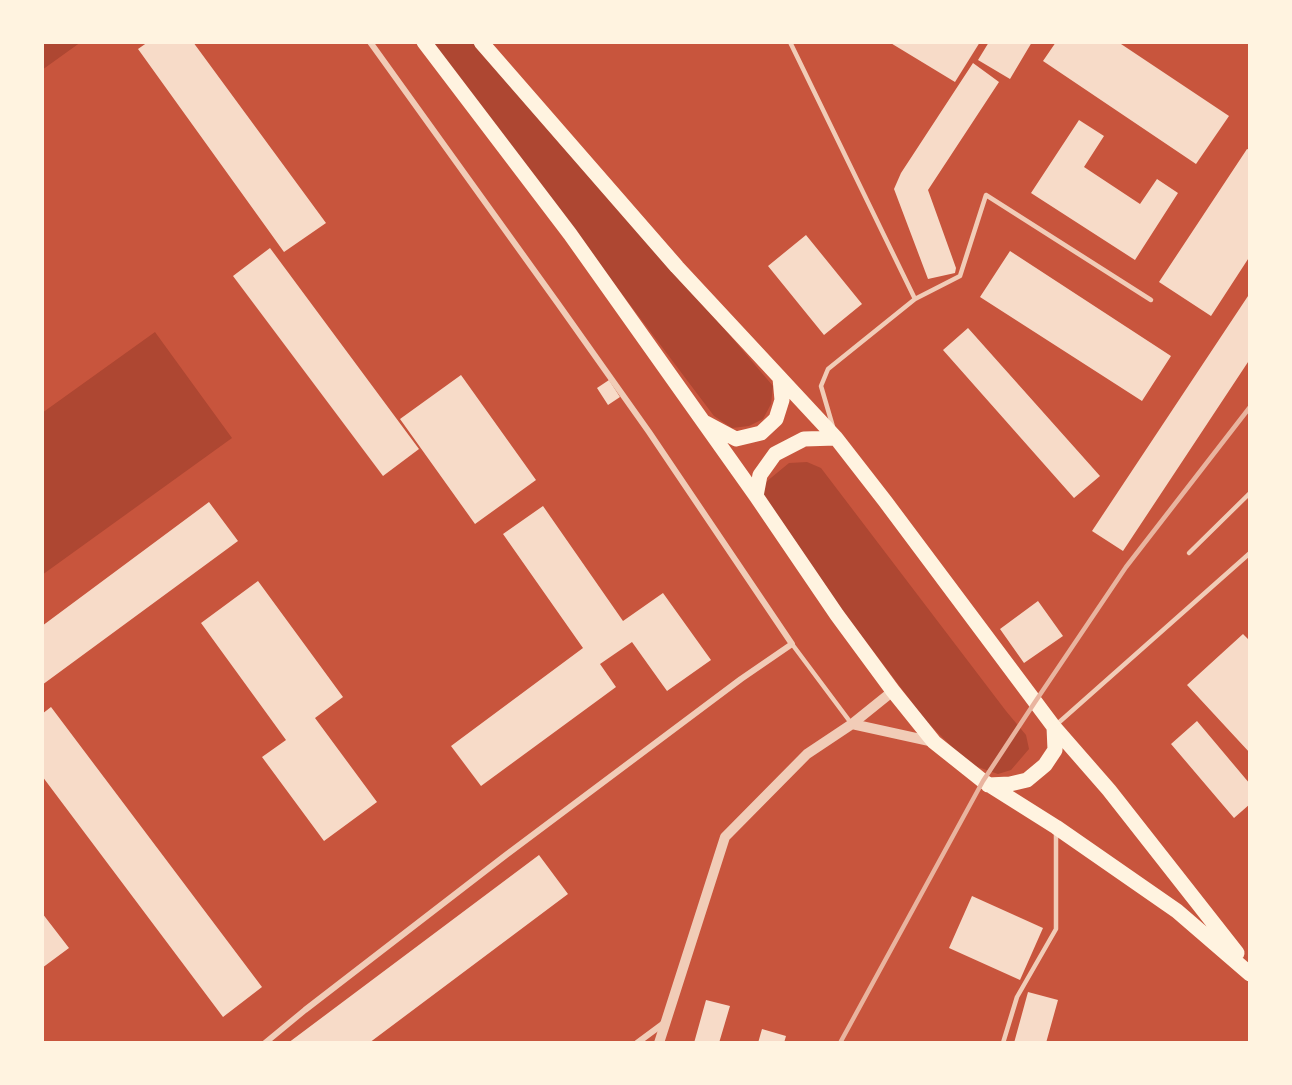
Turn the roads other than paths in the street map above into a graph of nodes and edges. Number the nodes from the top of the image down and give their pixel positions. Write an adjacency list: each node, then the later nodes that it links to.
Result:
1 (370, 42): 14 (street)
2 (424, 42): 8 (main road)
3 (481, 42): 7 (main road)
4 (790, 42): 5 (lane)
5 (915, 299): 6 (lane); 9 (lane)
6 (1151, 300)
7 (780, 378): 8 (main road); 9 (main road)
8 (704, 422): 11 (main road)
9 (836, 438): 11 (main road); 17 (main road)
10 (1250, 493): 12 (lane)
11 (756, 495): 15 (main road)
12 (1189, 553)
13 (1250, 553): 17 (lane)
14 (792, 644): 16 (lane); 23 (street)
15 (893, 691): 16 (street); 18 (main road)
16 (852, 724): 18 (street); 22 (street)
17 (1054, 727): 19 (main road); 21 (main road)
18 (934, 742): 19 (main road)
19 (988, 785): 20 (main road)
20 (1056, 827): 21 (main road); 26 (lane)
21 (1250, 972)
22 (667, 1020): 24 (street); 25 (street)
23 (265, 1043)
24 (637, 1043)
25 (659, 1043)
26 (1003, 1043)

